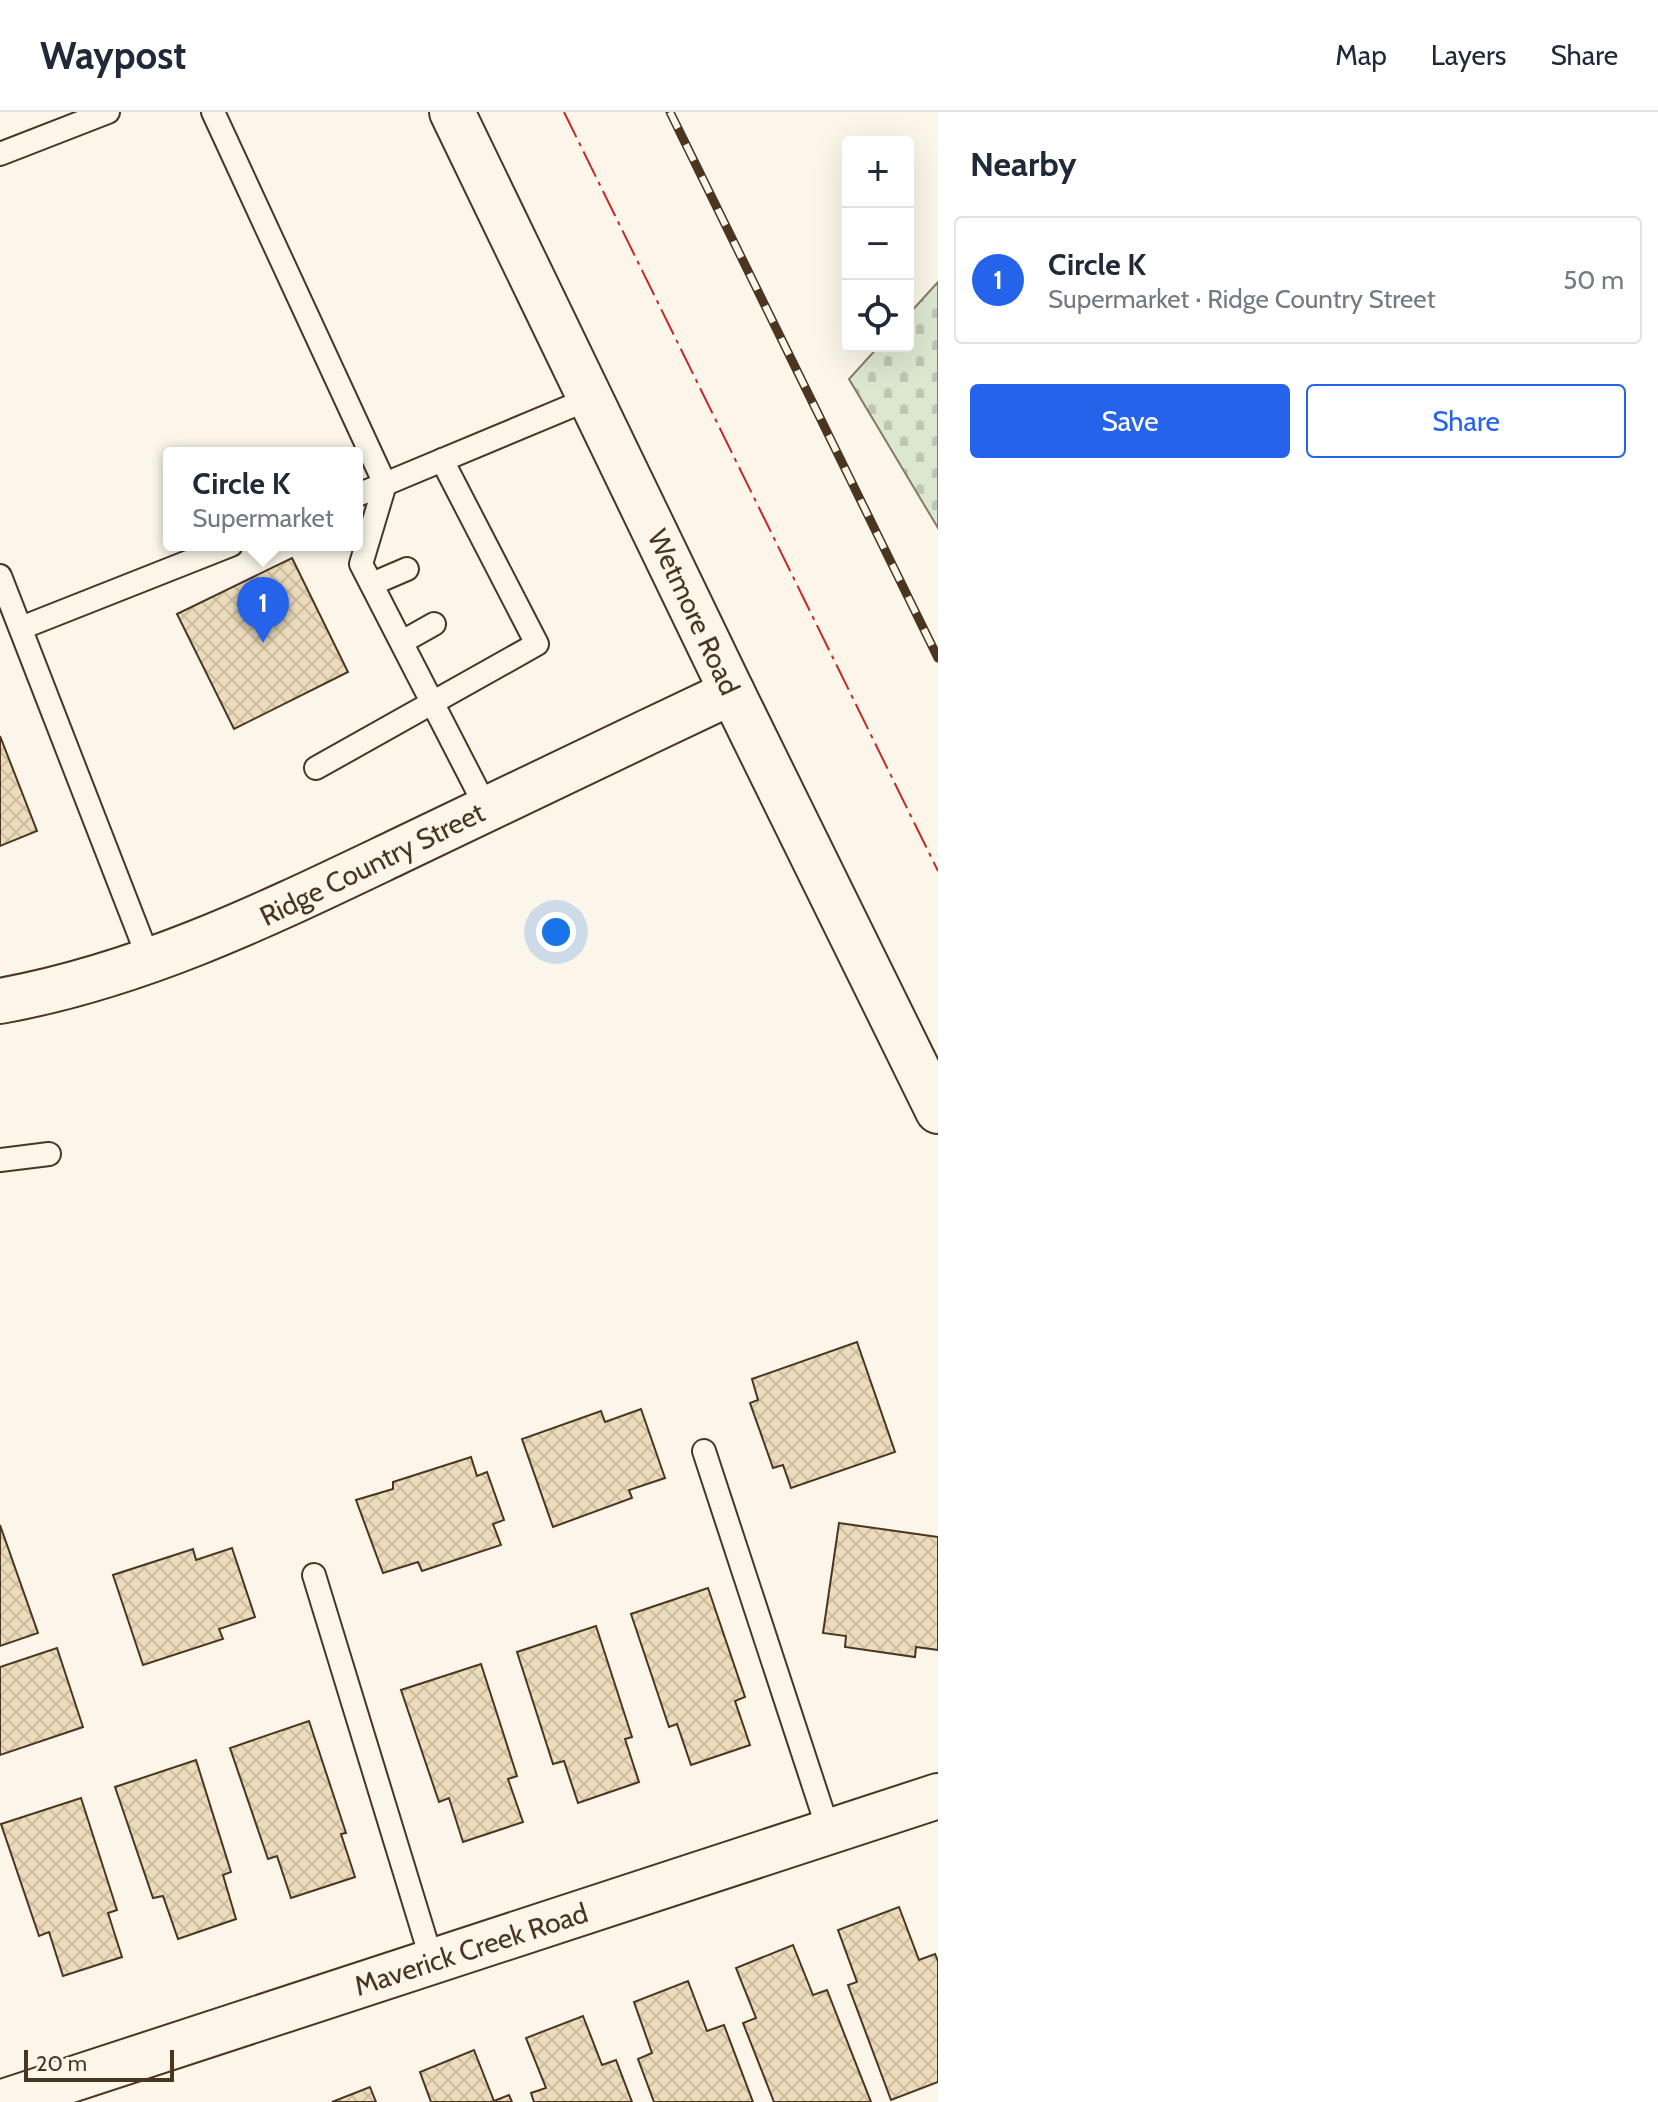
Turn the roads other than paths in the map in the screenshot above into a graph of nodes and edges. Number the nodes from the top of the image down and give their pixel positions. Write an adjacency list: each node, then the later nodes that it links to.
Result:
1 (108, 112): 4 (lane)
2 (213, 112): 7 (lane)
3 (452, 112): 5 (street, Wetmore Road)
4 (0, 154)
5 (591, 398): 6 (lane); 16 (street, Wetmore Road)
6 (442, 460): 7 (lane); 17 (lane)
7 (385, 484): 8 (lane); 12 (lane)
8 (363, 493)
9 (216, 551): 14 (lane)
10 (407, 569): 12 (lane)
11 (0, 576): 14 (lane)
12 (372, 584): 15 (lane)
13 (434, 624): 15 (lane)
14 (21, 628): 20 (lane)
15 (402, 642): 17 (lane)
16 (732, 692): 19 (street, Ridge Country Street); 22 (street, Wetmore Road)
17 (433, 703): 18 (lane); 19 (lane)
18 (316, 768)
19 (487, 809): 20 (street, Ridge Country Street)
20 (150, 962): 21 (street, Ridge Country Street)
21 (0, 1001)
22 (938, 1111)
23 (49, 1154): 24 (lane)
24 (0, 1160)
25 (704, 1451): 28 (lane)
26 (314, 1575): 29 (lane)
27 (938, 1796): 28 (street, Maverick Creek Road)
28 (829, 1832): 29 (street, Maverick Creek Road)
29 (432, 1961): 30 (street, Maverick Creek Road)
30 (3, 2102)

